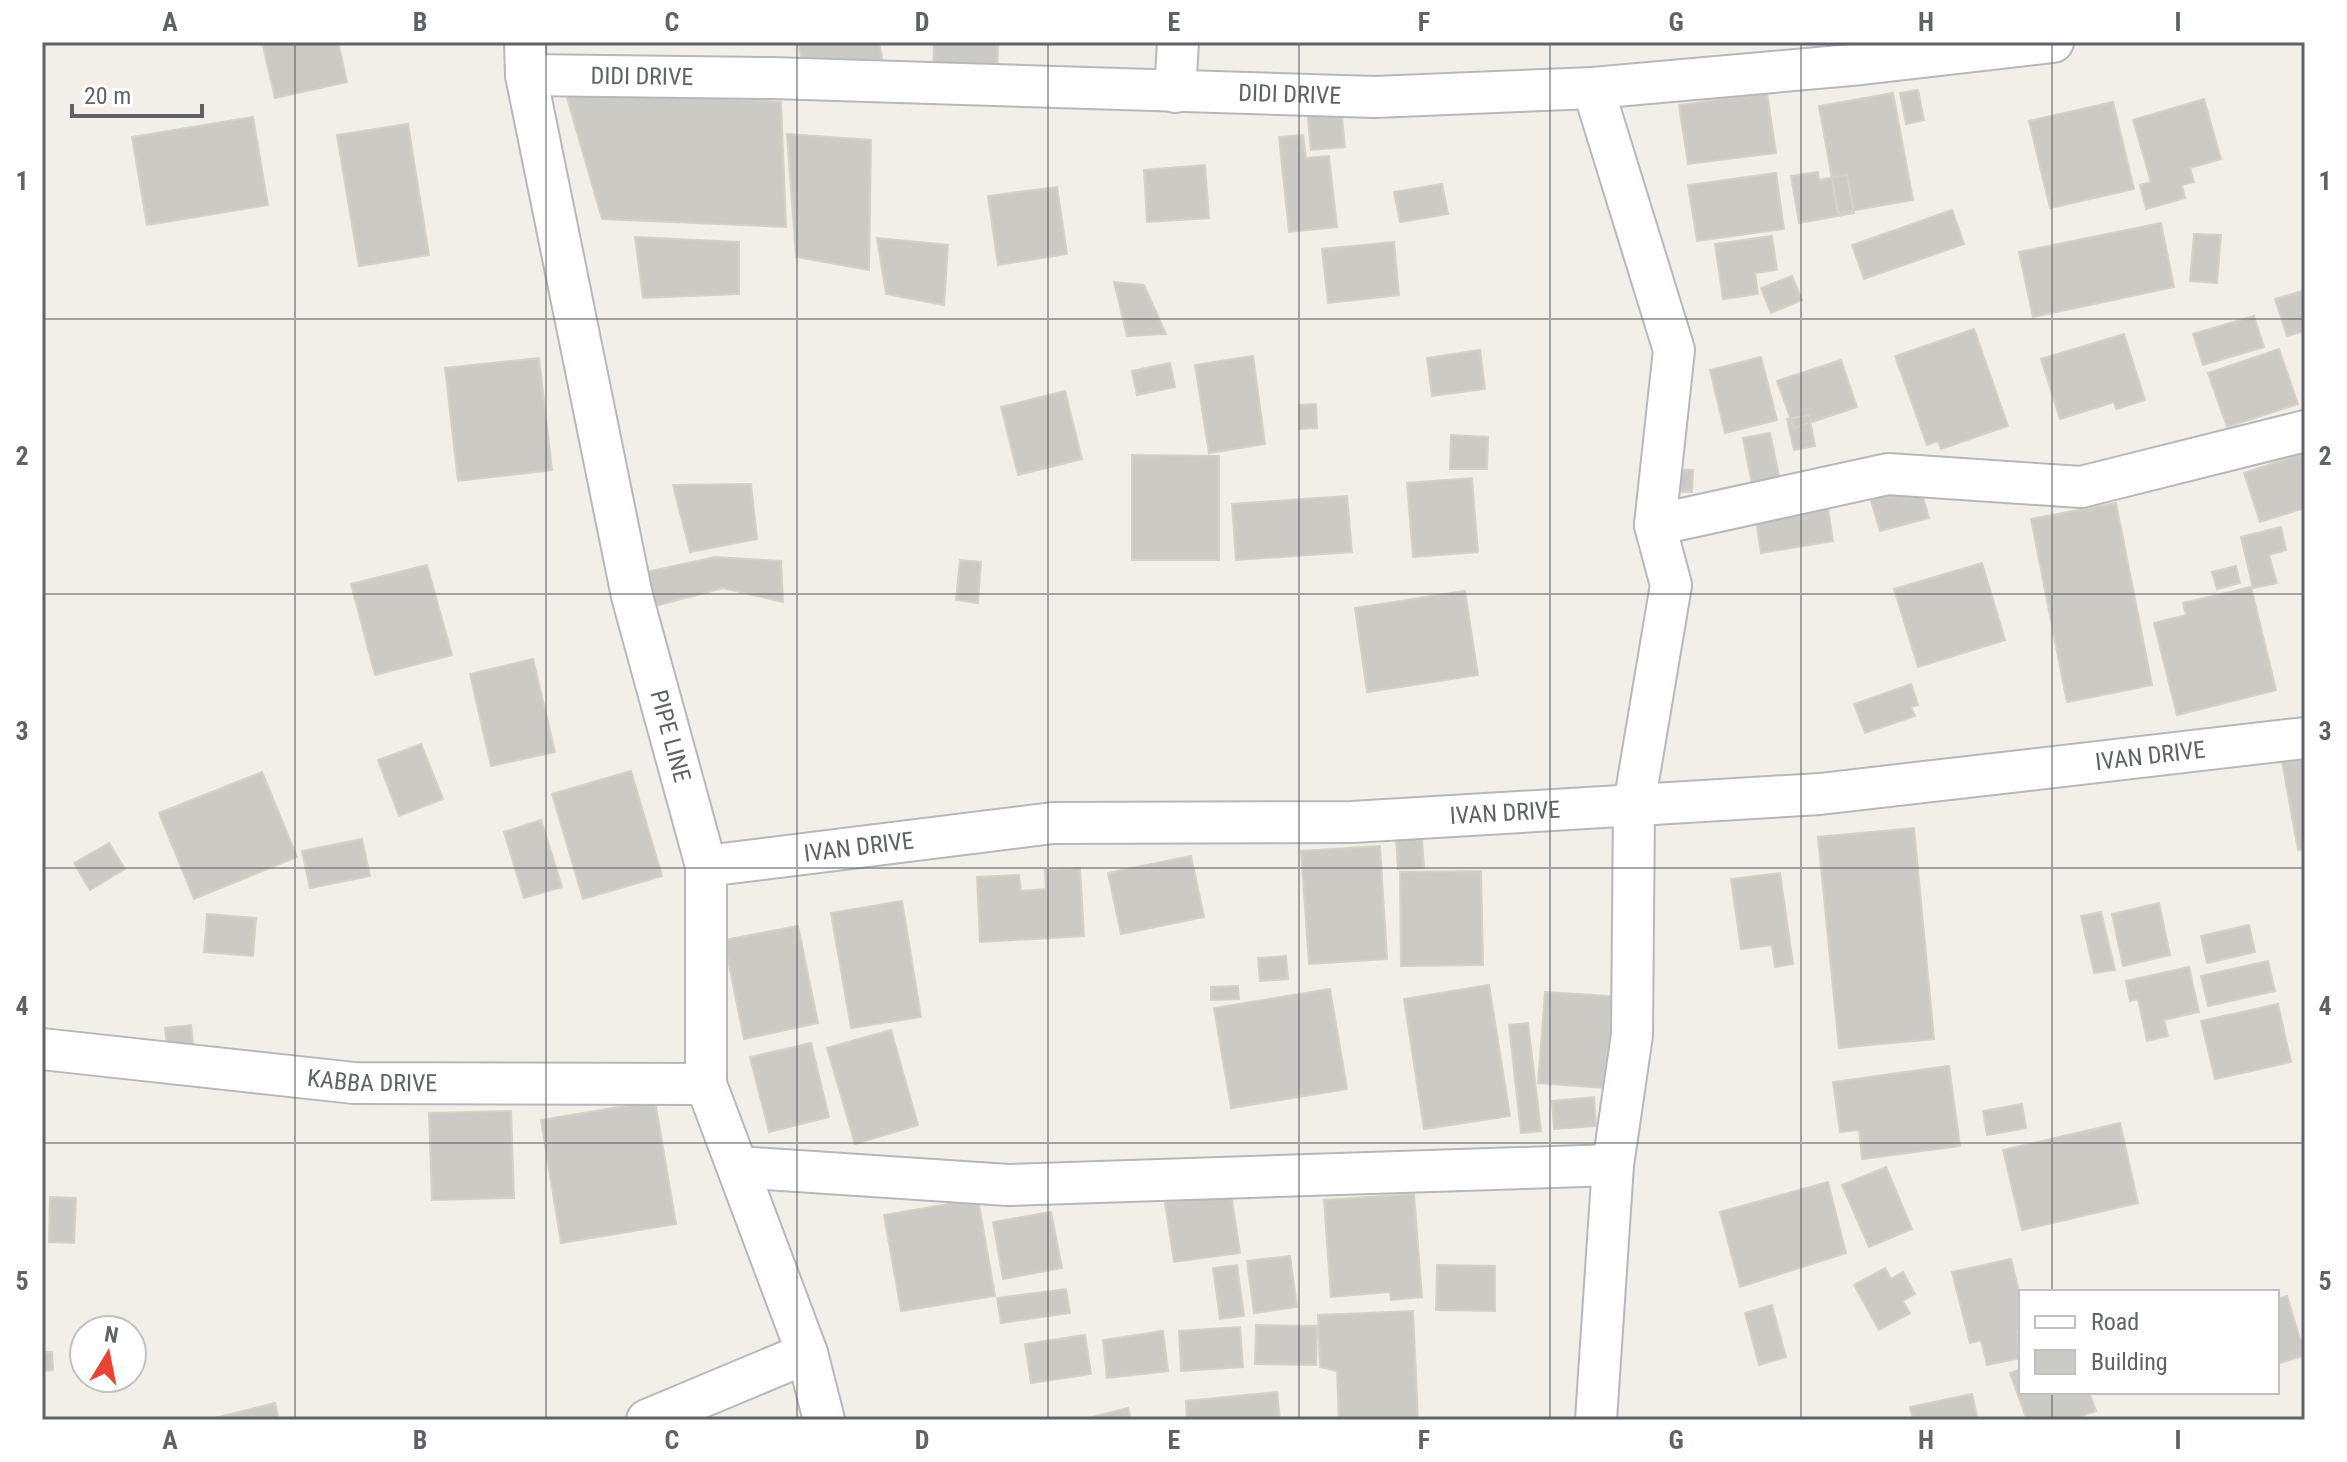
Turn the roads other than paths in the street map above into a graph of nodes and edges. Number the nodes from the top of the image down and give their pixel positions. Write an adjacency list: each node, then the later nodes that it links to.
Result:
1 (1178, 42): 5 (street)
2 (2053, 42): 4 (street, DIDI DRIVE)
3 (526, 58): 5 (street, DIDI DRIVE); 10 (street, PIPE LINE)
4 (1593, 88): 5 (street, DIDI DRIVE); 7 (street)
5 (1175, 92)
6 (2305, 431): 7 (street)
7 (1655, 525): 9 (street)
8 (2305, 738): 9 (street, IVAN DRIVE)
9 (1634, 805): 10 (street, IVAN DRIVE); 13 (street)
10 (706, 866): 12 (street, PIPE LINE)
11 (42, 1049): 12 (street, KABBA DRIVE)
12 (706, 1084): 14 (street, PIPE LINE)
13 (1613, 1165): 14 (street); 18 (street)
14 (738, 1167): 15 (street, PIPE LINE)
15 (807, 1353): 16 (street); 17 (street, PIPE LINE)
16 (647, 1420)
17 (824, 1420)
18 (1596, 1420)

